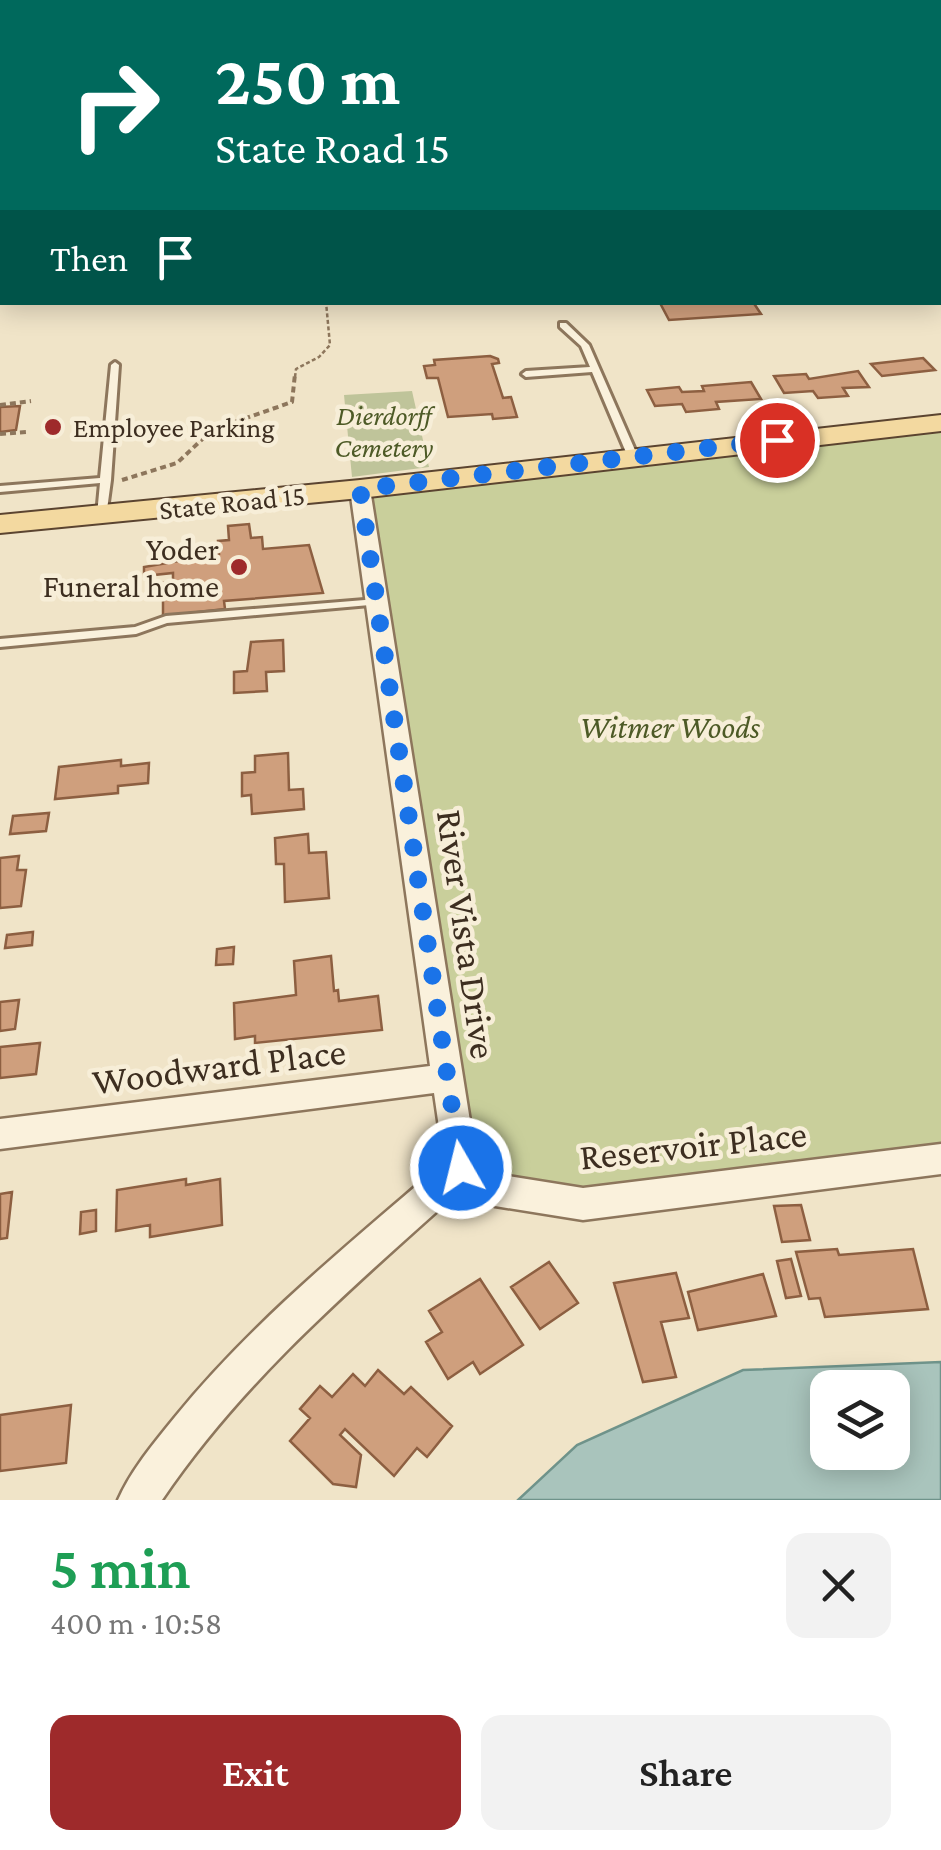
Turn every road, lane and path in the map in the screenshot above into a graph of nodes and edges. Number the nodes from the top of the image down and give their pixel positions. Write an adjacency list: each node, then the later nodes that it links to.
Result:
1 (326, 305): 14 (path)
2 (563, 326): 4 (lane)
3 (115, 364): 14 (lane)
4 (596, 369): 5 (lane); 11 (lane)
5 (526, 374)
6 (32, 400): 7 (path)
7 (0, 405)
8 (941, 422): 11 (main road, State Road 15)
9 (26, 432): 10 (path)
10 (0, 434)
11 (633, 457): 13 (main road, State Road 15)
12 (0, 489): 14 (lane)
13 (360, 489): 14 (main road, State Road 15); 16 (street, River Vista Drive)
14 (104, 493): 15 (main road, State Road 15)
15 (0, 524)
16 (378, 602): 17 (lane); 18 (street, River Vista Drive)
17 (0, 643)
18 (448, 1077): 19 (street, Woodward Place); 21 (street, River Vista Drive)
19 (0, 1134)
20 (941, 1159): 21 (street, Reservoir Place)
21 (461, 1168): 22 (street)
22 (138, 1500)

